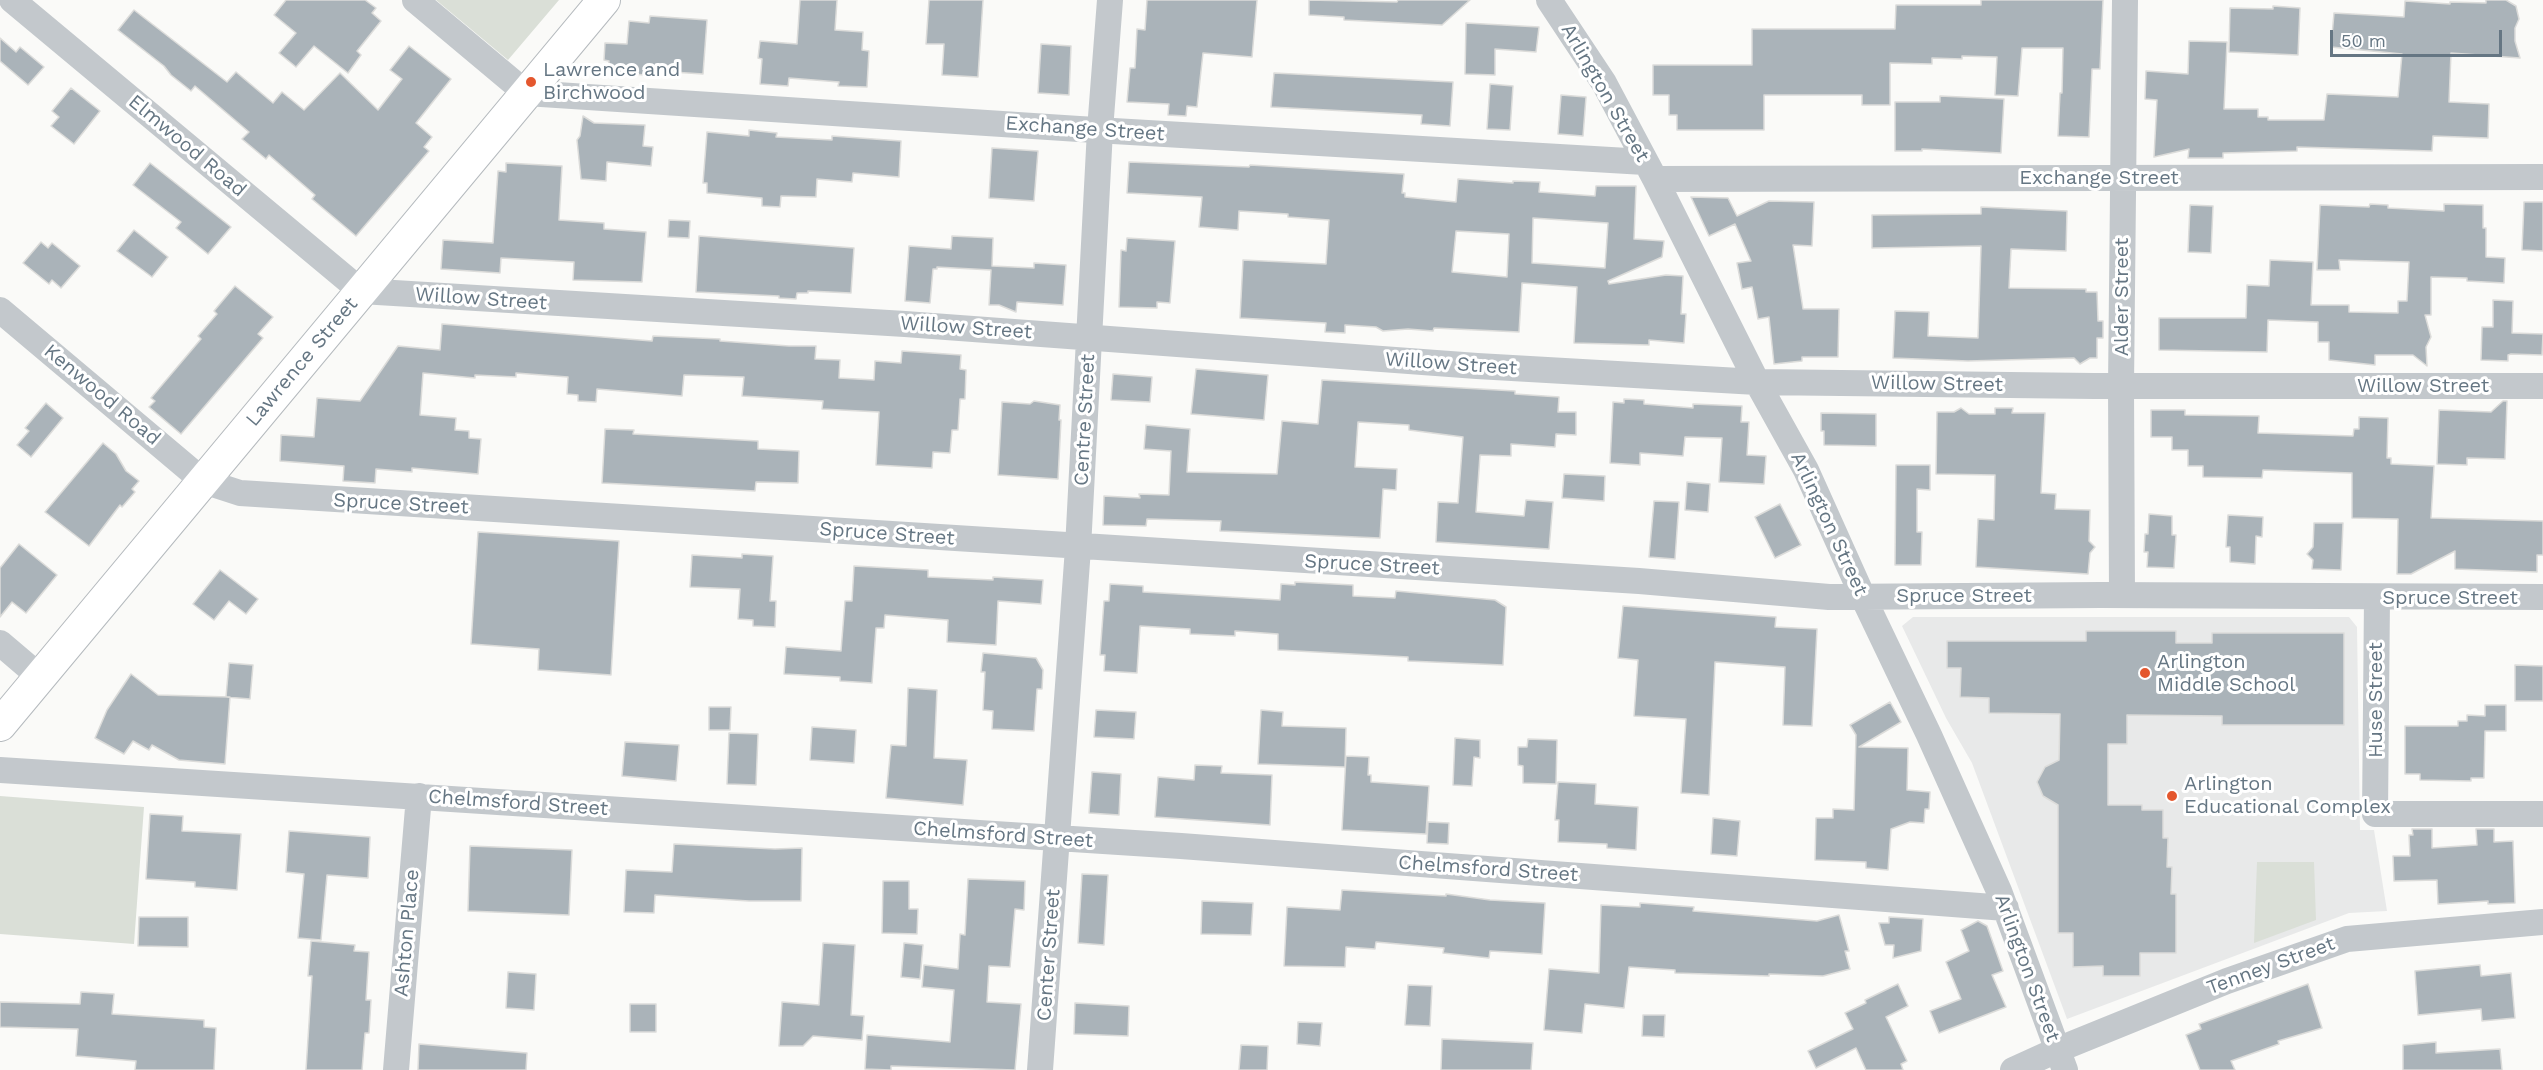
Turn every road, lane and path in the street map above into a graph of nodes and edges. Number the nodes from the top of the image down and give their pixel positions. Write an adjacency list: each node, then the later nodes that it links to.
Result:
1 (12, 0): 12 (street, Elmwood Road)
2 (415, 0): 7 (street)
3 (604, 0): 7 (main road, Lawrence Street)
4 (1110, 0): 8 (street, Centre Street)
5 (1550, 0): 9 (street, Arlington Street)
6 (2125, 0): 11 (street, Alder Street)
7 (526, 93): 8 (street, Exchange Street); 12 (main road, Lawrence Street)
8 (1100, 130): 9 (street, Exchange Street); 14 (street, Centre Street)
9 (1650, 171): 11 (street, Exchange Street); 15 (street, Arlington Street)
10 (2543, 177): 11 (street, Exchange Street)
11 (2123, 178): 17 (street, Alder Street)
12 (361, 291): 14 (street, Willow Street); 18 (main road, Lawrence Street)
13 (0, 310): 18 (street, Kenwood Road)
14 (1090, 337): 15 (street, Willow Street); 19 (street, Centre Street)
15 (1757, 382): 17 (street, Willow Street); 21 (street, Arlington Street)
16 (2543, 386): 17 (street, Willow Street)
17 (2121, 387): 20 (street, Alder Street)
18 (203, 481): 19 (street, Spruce Street); 25 (main road, Lawrence Street)
19 (1078, 548): 21 (street, Spruce Street); 30 (street, Centre Street)
20 (2122, 595): 21 (street, Spruce Street); 23 (street, Spruce Street)
21 (1863, 597): 31 (street, Arlington Street)
22 (2543, 597): 23 (street, Spruce Street)
23 (2377, 598): 29 (street, Huse Street)
24 (0, 644): 25 (street)
25 (40, 677): 26 (main road, Lawrence Street)
26 (0, 725)
27 (0, 770): 28 (street, Chelmsford Street)
28 (419, 796): 30 (street, Chelmsford Street); 34 (street, Ashton Place)
29 (2543, 814)
30 (1057, 839): 31 (street, Chelmsford Street); 35 (street, Center Street)
31 (2006, 908): 33 (street, Arlington Street)
32 (2543, 922): 33 (street, Tenney Street)
33 (2061, 1060): 36 (street, Tenney Street)
34 (396, 1070)
35 (1040, 1070)
36 (2013, 1070)

